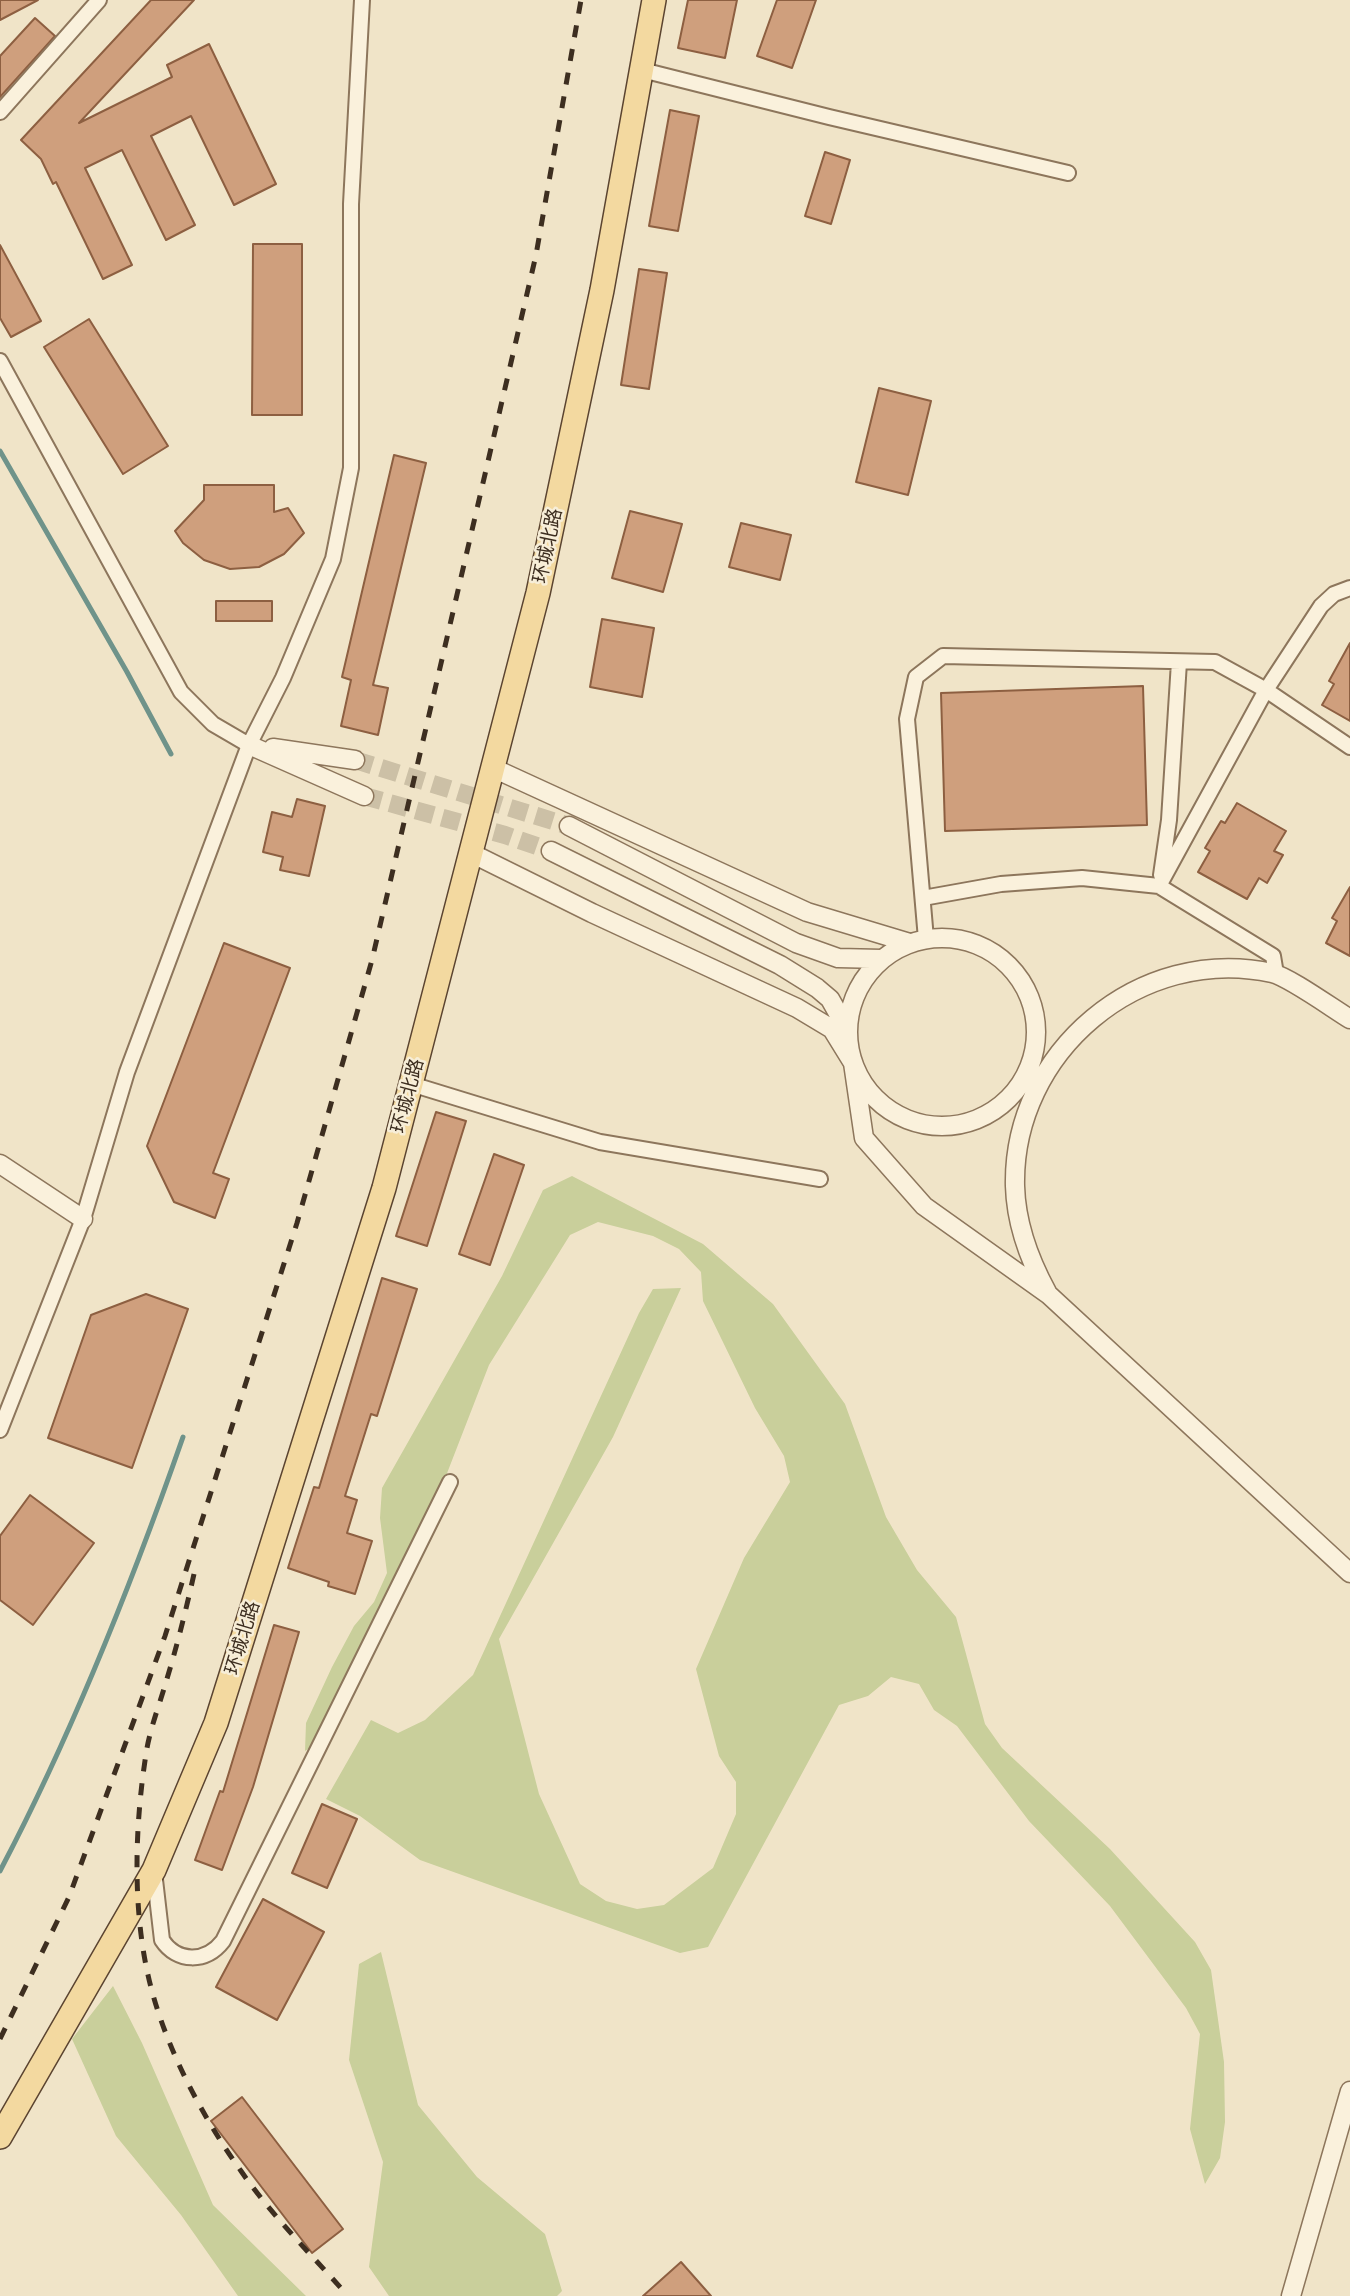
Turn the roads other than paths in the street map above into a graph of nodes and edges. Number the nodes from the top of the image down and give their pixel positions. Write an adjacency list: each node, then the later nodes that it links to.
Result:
1 (99, 0): 5 (street)
2 (362, 0): 11 (street)
3 (654, 0): 4 (main road, 环城北路)
4 (642, 70): 6 (street); 14 (main road, 环城北路)
5 (0, 112)
6 (1068, 173)
7 (0, 360): 11 (street)
8 (1350, 588): 10 (street)
9 (1179, 663): 10 (street); 19 (street); 20 (street)
10 (1266, 690): 12 (street); 19 (street)
11 (249, 745): 13 (street); 15 (street); 34 (street)
12 (1350, 747)
13 (355, 760)
14 (493, 768): 18 (main road, 环城北路); 21 (street)
15 (364, 796)
16 (569, 826): 22 (street)
17 (551, 851): 25 (street)
18 (471, 853): 27 (street); 29 (main road, 环城北路)
19 (1159, 886): 20 (street); 23 (street)
20 (923, 898): 21 (street)
21 (918, 941): 22 (street); 26 (street)
22 (882, 959): 25 (street)
23 (1276, 974): 24 (street); 28 (street)
24 (1350, 1019)
25 (848, 1031): 27 (street)
26 (1035, 1032): 28 (street); 31 (street)
27 (853, 1063): 31 (street); 35 (street)
28 (1043, 1075): 30 (street)
29 (411, 1084): 33 (street); 39 (main road, 环城北路)
30 (1033, 1096): 31 (street); 35 (street)
31 (988, 1114)
32 (0, 1164): 34 (street)
33 (820, 1179)
34 (83, 1219): 36 (street)
35 (1049, 1295): 38 (street)
36 (0, 1430)
37 (450, 1482): 39 (street)
38 (1350, 1573)
39 (154, 1870): 41 (main road, 环城北路)
40 (1350, 2091): 42 (street)
41 (0, 2137)
42 (1291, 2296)

